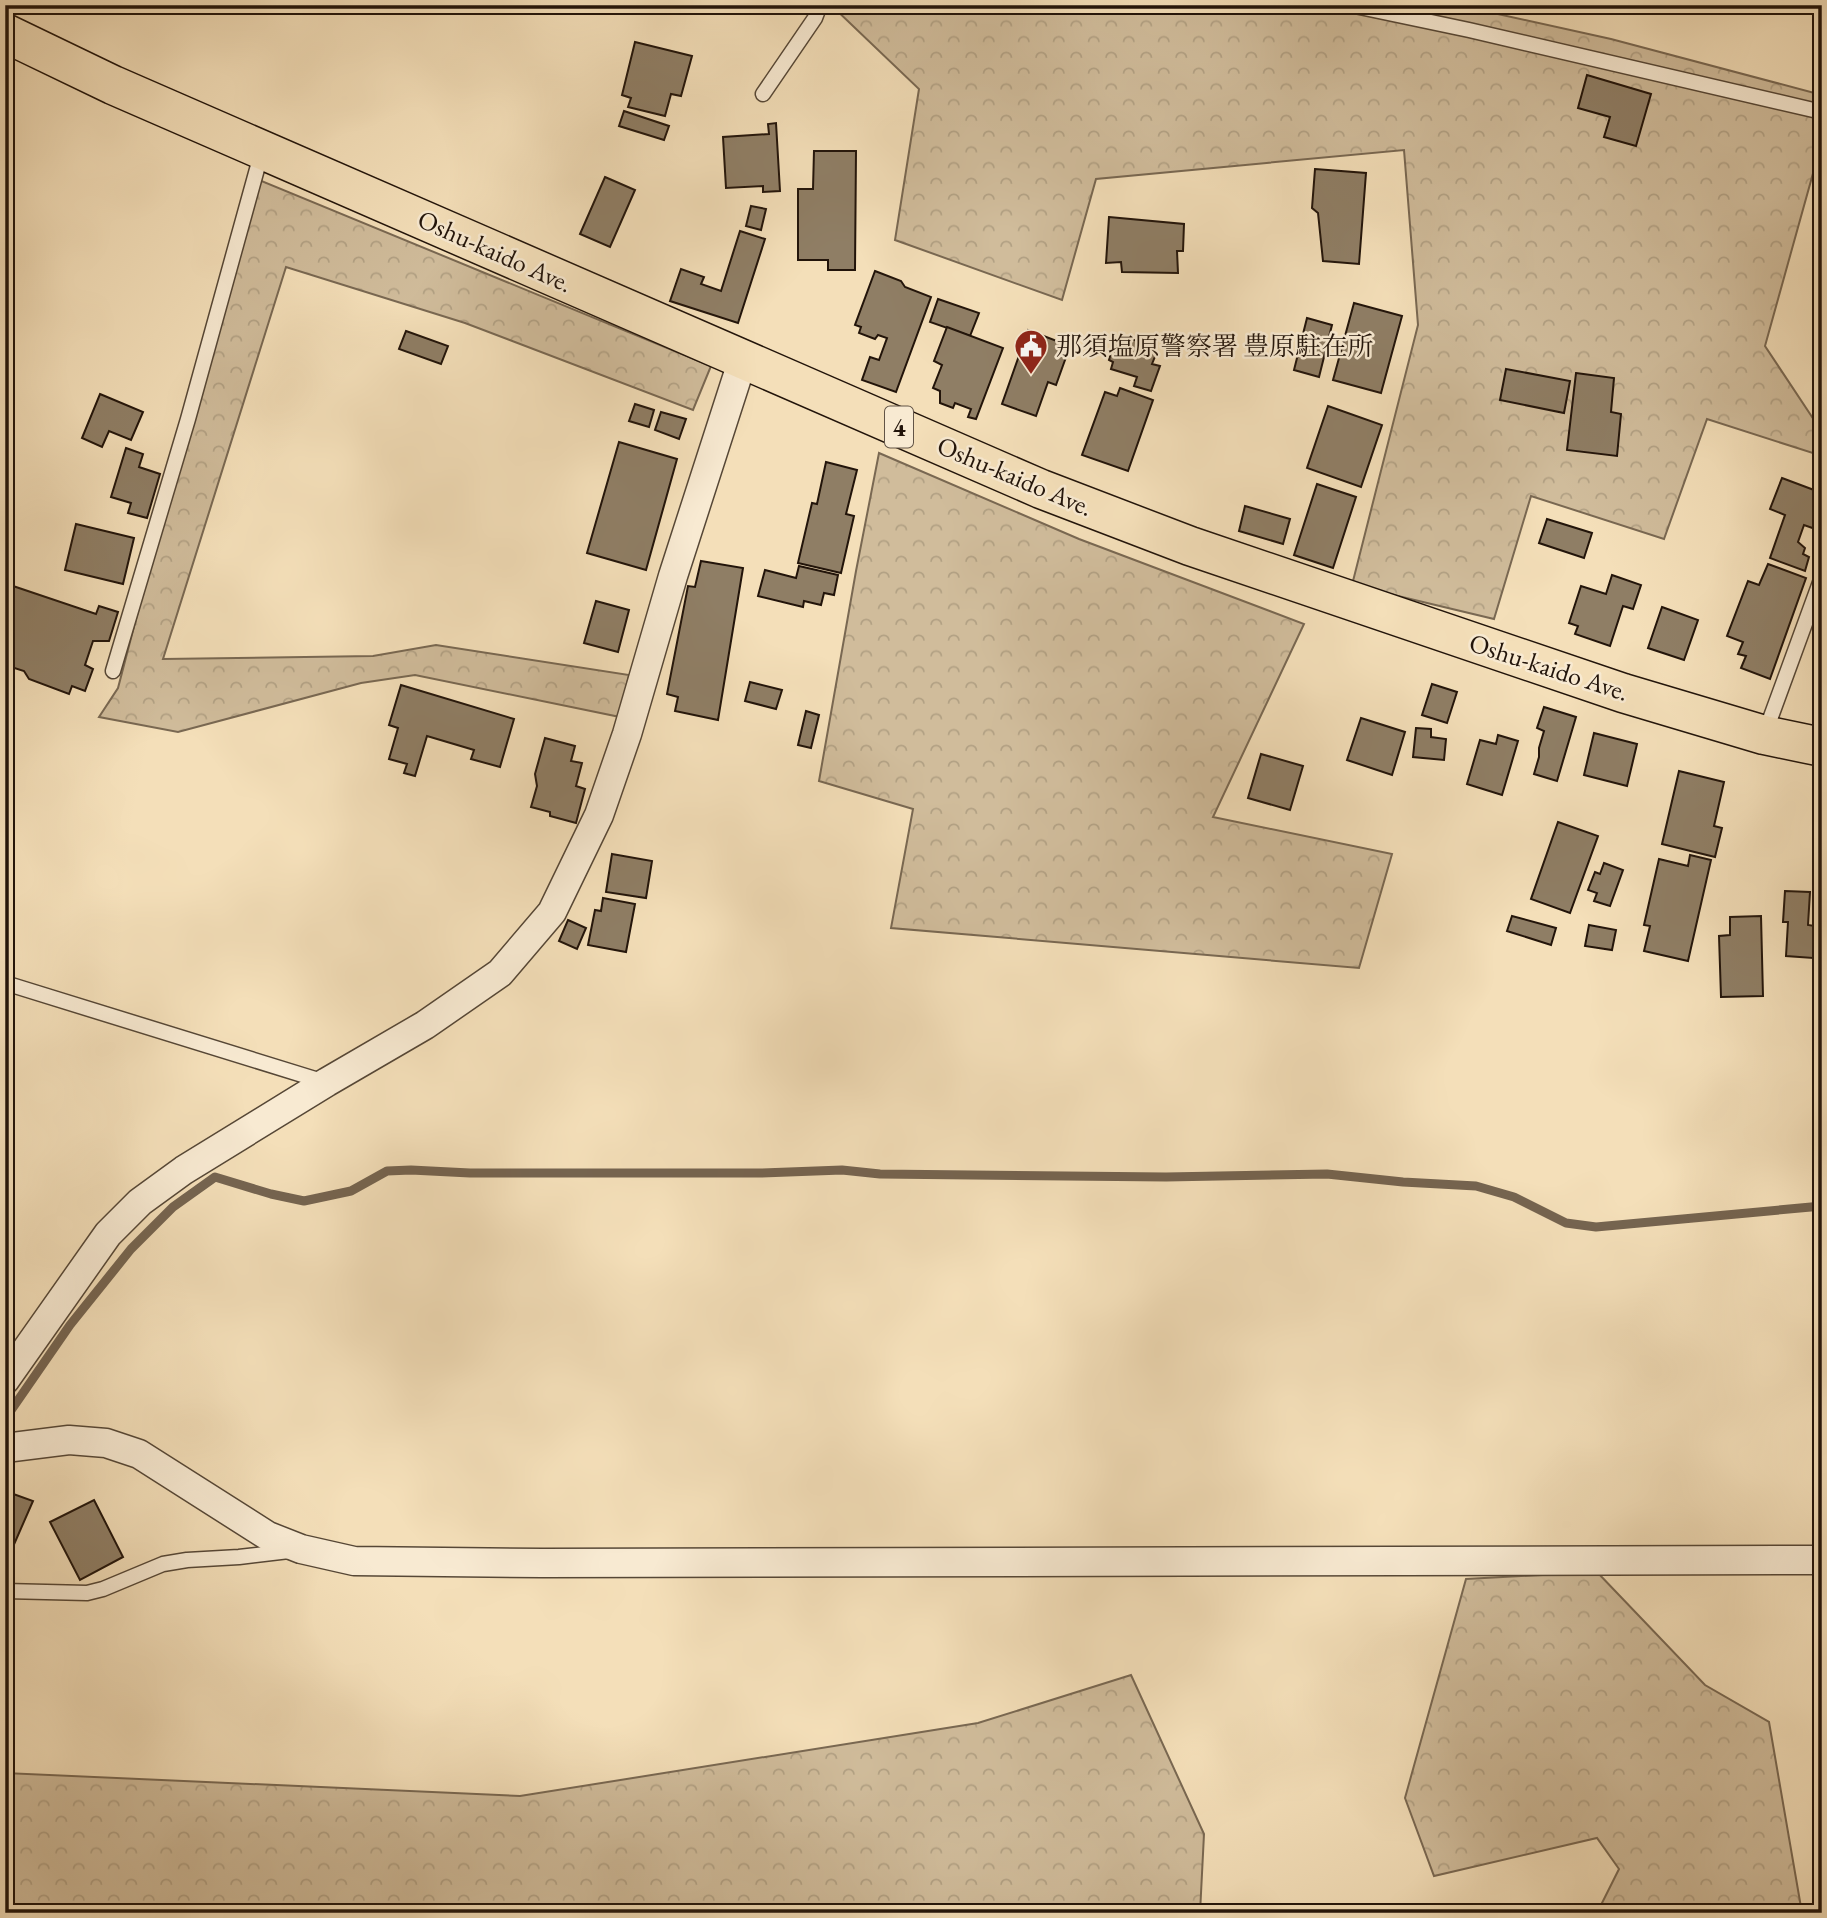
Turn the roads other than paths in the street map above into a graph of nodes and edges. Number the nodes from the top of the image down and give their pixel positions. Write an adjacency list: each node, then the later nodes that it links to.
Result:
1 (820, 5): 4 (lane)
2 (1350, 5): 5 (lane)
3 (5, 33): 6 (highway, Oshu-kaido Ave. / 4)
4 (763, 94)
5 (1822, 112)
6 (262, 150): 7 (highway, Oshu-kaido Ave. / 4); 9 (lane)
7 (743, 359): 10 (highway, Oshu-kaido Ave. / 4); 13 (street)
8 (1822, 577): 10 (lane)
9 (113, 671)
10 (1764, 735): 11 (highway, Oshu-kaido Ave. / 4)
11 (1822, 747)
12 (5, 983): 13 (lane)
13 (327, 1082): 14 (street)
14 (5, 1380)
15 (5, 1448): 16 (street)
16 (301, 1549): 17 (street); 18 (lane)
17 (1822, 1560)
18 (5, 1591)

